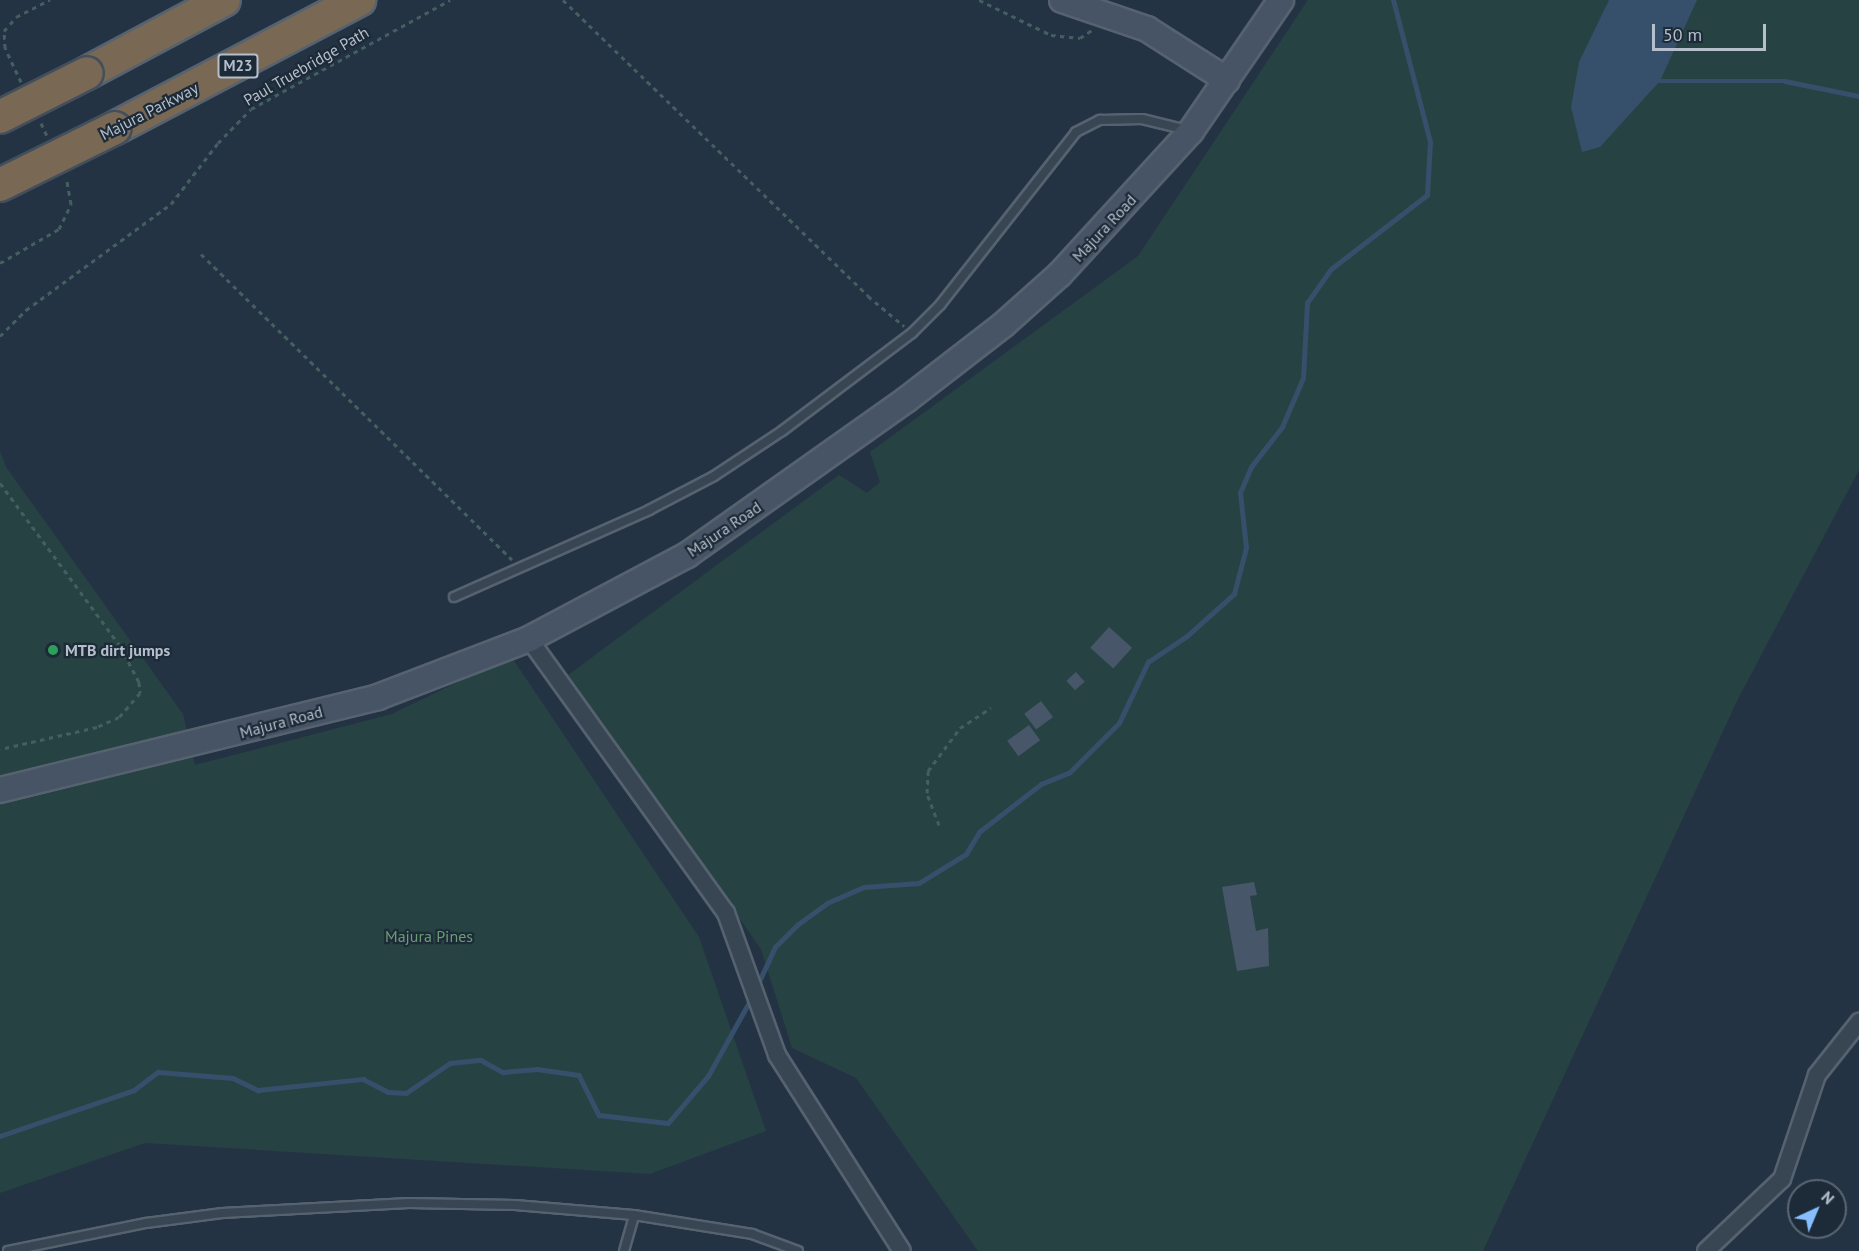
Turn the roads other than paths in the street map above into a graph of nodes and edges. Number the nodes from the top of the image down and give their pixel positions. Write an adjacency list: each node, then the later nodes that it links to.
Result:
1 (224, 0): 6 (highway, bridge)
2 (359, 0): 8 (highway, Majura Parkway / M23, bridge)
3 (1062, 0): 5 (street)
4 (1281, 0): 5 (street, Majura Road)
5 (1227, 80): 7 (street, Majura Road)
6 (0, 117)
7 (1191, 131): 9 (lane); 10 (street, Majura Road)
8 (0, 185)
9 (454, 597)
10 (529, 639): 11 (street, Majura Road); 17 (street)
11 (0, 790)
12 (1859, 1022): 18 (street)
13 (633, 1215): 14 (lane); 15 (lane); 16 (lane)
14 (8, 1251)
15 (624, 1251)
16 (798, 1251)
17 (902, 1251)
18 (1706, 1251)

